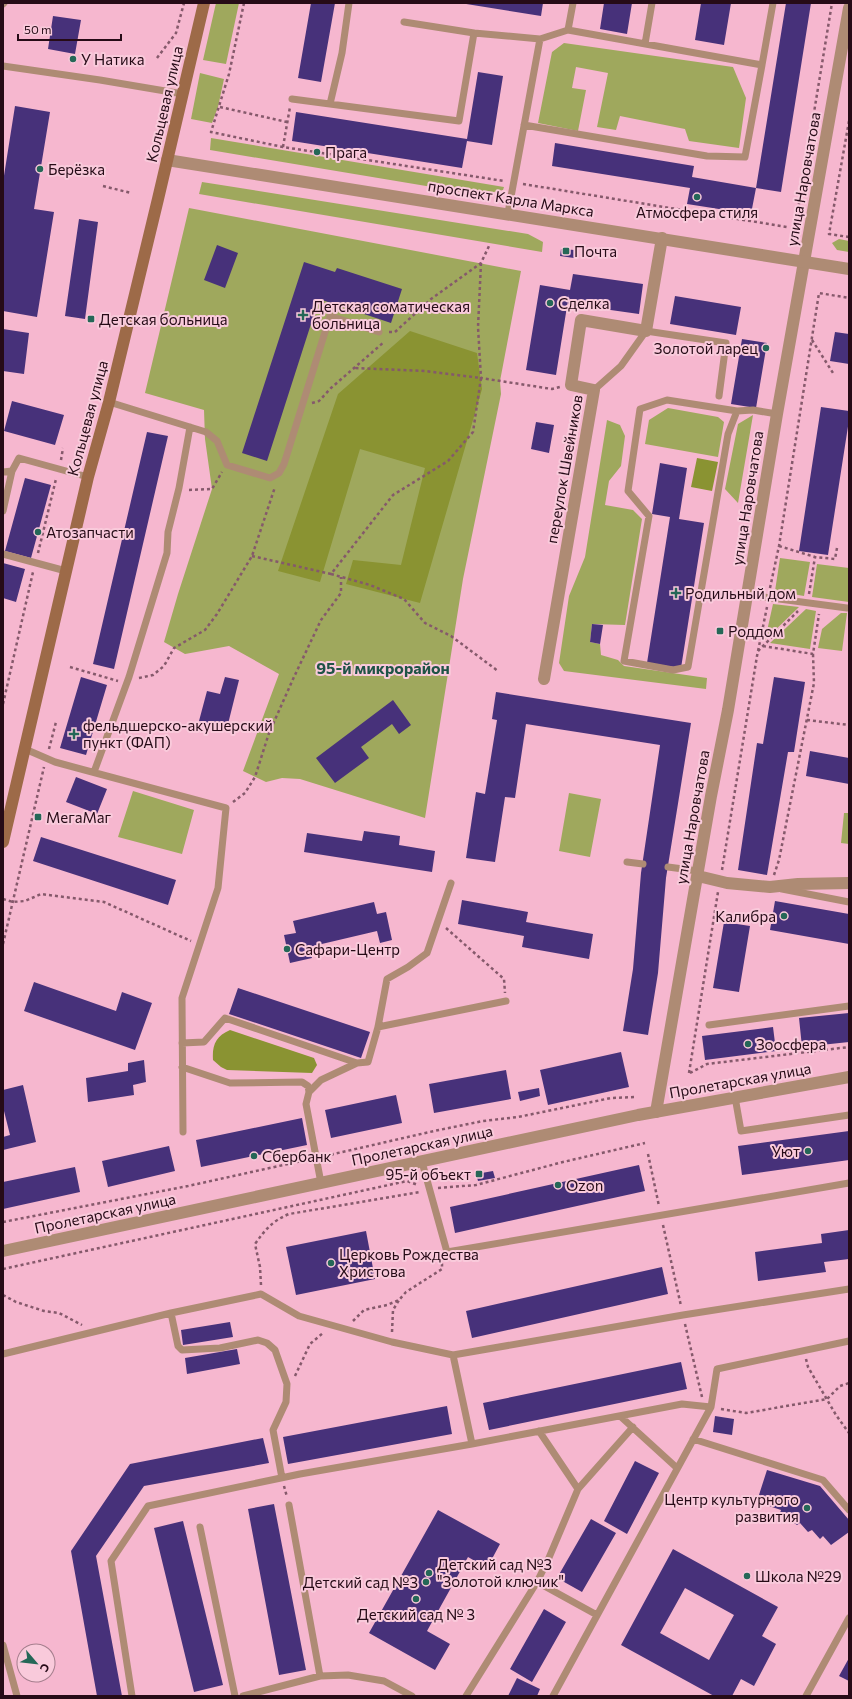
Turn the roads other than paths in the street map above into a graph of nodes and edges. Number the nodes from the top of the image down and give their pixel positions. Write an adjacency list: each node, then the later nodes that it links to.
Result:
1 (204, 3): 14 (main road, Кольцевая улица)
2 (349, 3): 16 (lane)
3 (573, 3): 8 (lane)
4 (652, 3): 11 (lane)
5 (774, 3): 13 (lane)
6 (849, 8): 21 (street, улица Наровчатова)
7 (404, 22): 9 (lane)
8 (568, 30): 10 (lane); 11 (lane)
9 (474, 33): 10 (lane); 16 (lane)
10 (540, 38): 17 (lane)
11 (645, 44): 13 (lane)
12 (3, 66): 14 (lane)
13 (762, 66): 17 (lane)
14 (183, 94): 18 (main road, Кольцевая улица)
15 (292, 99): 16 (lane)
16 (330, 104)
17 (524, 125): 19 (lane)
18 (167, 160): 19 (street, проспект Карла Маркса); 27 (main road, Кольцевая улица)
19 (508, 214): 20 (street, проспект Карла Маркса)
20 (662, 238): 21 (street, проспект Карла Маркса); 23 (street)
21 (804, 261): 22 (street, проспект Карла Маркса); 29 (street, улица Наровчатова)
22 (849, 269)
23 (646, 331): 25 (lane); 25 (street, переулок Швейников); 26 (lane)
24 (379, 332): 30 (lane)
25 (594, 390): 39 (street, переулок Швейников)
26 (719, 396)
27 (109, 402): 30 (lane); 33 (main road, Кольцевая улица)
28 (737, 411): 28 (lane); 29 (lane)
29 (777, 414): 37 (street, улица Наровчатова)
30 (190, 427): 41 (lane)
31 (12, 471): 32 (lane); 33 (lane); 34 (lane)
32 (3, 472)
33 (88, 477): 36 (main road, Кольцевая улица)
34 (3, 511)
35 (3, 554): 36 (lane)
36 (66, 571): 40 (main road, Кольцевая улица)
37 (748, 595): 38 (lane); 47 (street, улица Наровчатова)
38 (847, 608)
39 (544, 679)
40 (25, 749): 41 (lane); 42 (main road, Кольцевая улица)
41 (94, 772): 56 (lane)
42 (5, 824): 43 (main road, Кольцевая улица)
43 (3, 842)
44 (628, 862): 45 (lane)
45 (643, 864)
46 (668, 868): 47 (lane)
47 (698, 874): 50 (street); 62 (street, улица Наровчатова)
48 (450, 883): 55 (lane)
49 (849, 883): 50 (street)
50 (770, 887): 51 (lane)
51 (849, 902)
52 (506, 1001): 55 (lane)
53 (849, 1006): 54 (lane)
54 (709, 1025)
55 (378, 1027): 57 (lane)
56 (182, 1044): 57 (lane); 58 (lane)
57 (357, 1063): 60 (lane)
58 (182, 1068): 60 (lane); 64 (lane)
59 (849, 1077): 61 (street, Пролетарская улица)
60 (308, 1092): 66 (lane)
61 (735, 1097): 62 (street, Пролетарская улица); 63 (lane)
62 (656, 1112): 65 (street, Пролетарская улица)
63 (849, 1115)
64 (183, 1132)
65 (422, 1162): 66 (street, Пролетарская улица); 67 (lane)
66 (321, 1183): 68 (street, Пролетарская улица)
67 (849, 1183)
68 (3, 1251)
69 (849, 1289): 73 (lane)
70 (171, 1314): 72 (lane); 73 (lane); 81 (lane)
71 (849, 1341): 74 (lane)
72 (3, 1354)
73 (453, 1355): 79 (lane)
74 (710, 1407): 75 (lane); 78 (lane)
75 (620, 1416): 76 (lane); 77 (lane)
76 (633, 1427): 80 (lane); 82 (lane)
77 (539, 1431): 79 (lane); 82 (lane)
78 (693, 1439): 80 (lane); 84 (lane)
79 (472, 1444): 81 (lane)
80 (677, 1468): 87 (lane)
81 (282, 1478): 92 (lane)
82 (578, 1489): 86 (lane)
83 (289, 1505): 90 (lane)
84 (849, 1510)
85 (200, 1527): 93 (lane)
86 (536, 1582): 87 (lane); 96 (lane)
87 (597, 1615): 97 (lane)
88 (849, 1618): 98 (lane)
89 (3, 1645): 91 (lane)
90 (320, 1676): 94 (lane); 95 (lane)
91 (17, 1696)
92 (132, 1696)
93 (235, 1696)
94 (243, 1696)
95 (412, 1696)
96 (466, 1696)
97 (553, 1696)
98 (806, 1696)

